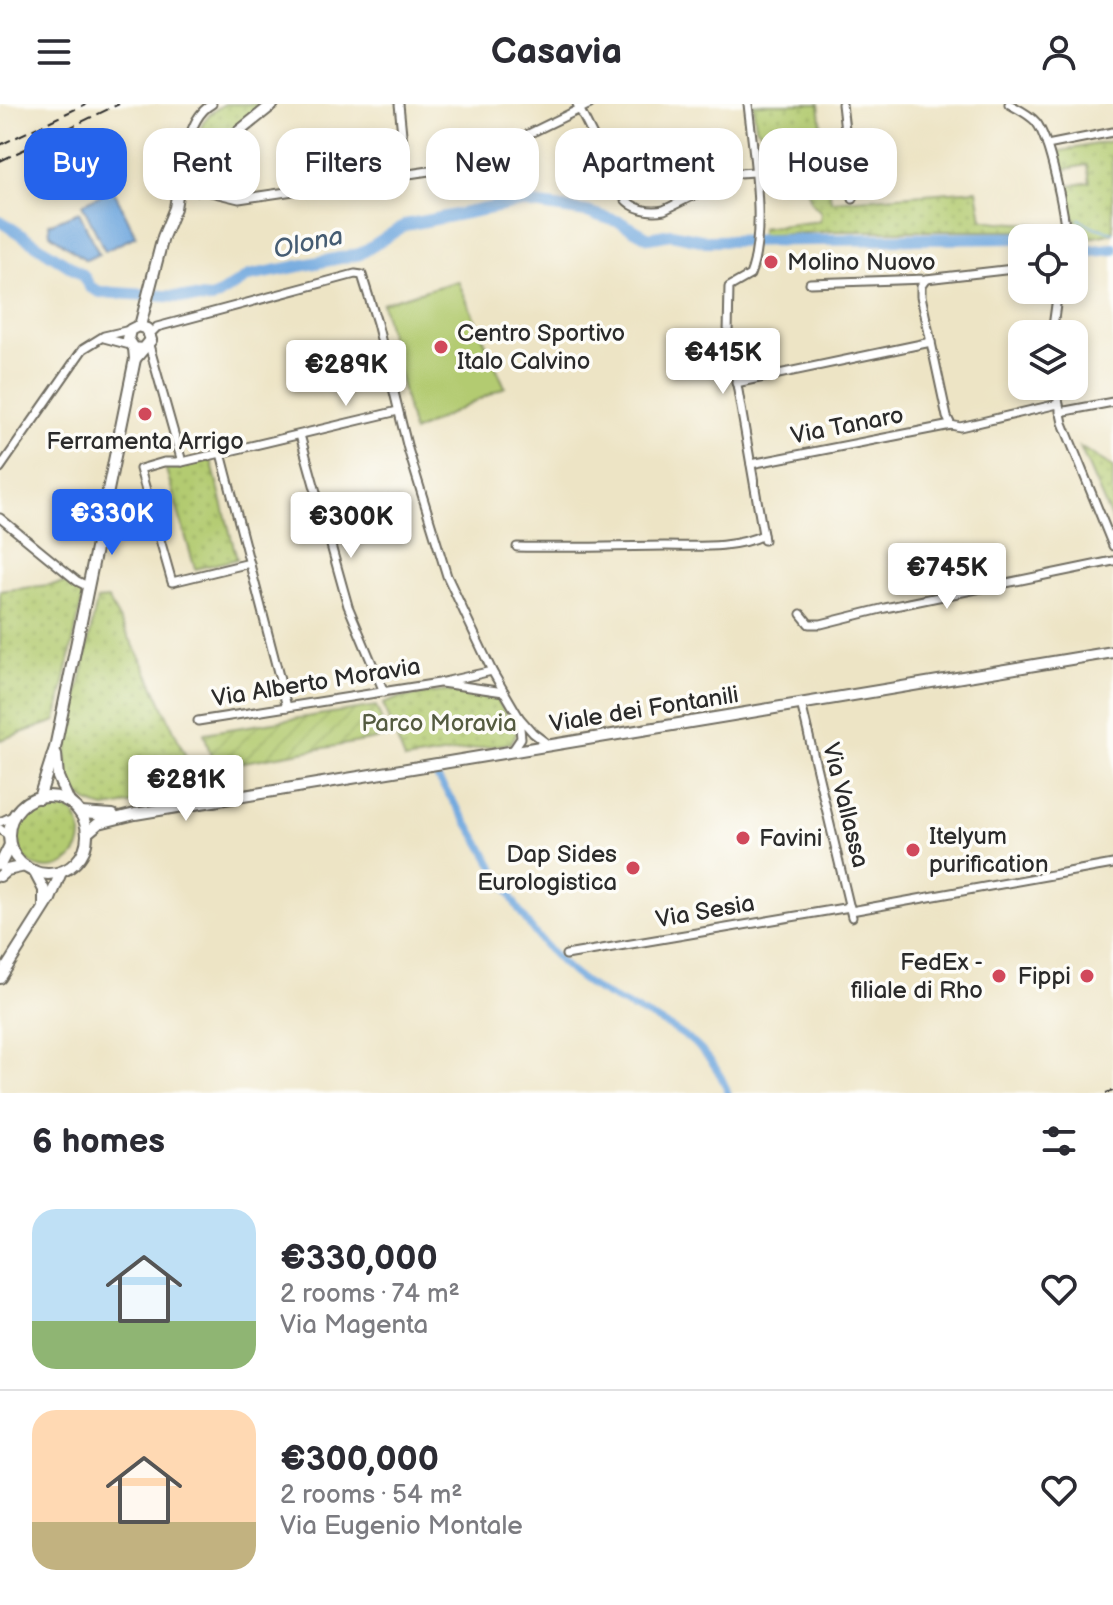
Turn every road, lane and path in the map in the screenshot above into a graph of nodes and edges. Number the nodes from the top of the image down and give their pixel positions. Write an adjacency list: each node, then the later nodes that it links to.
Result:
1 (212, 104): 9 (street)
2 (273, 104): 10 (main road)
3 (399, 104): 11 (street)
4 (590, 104): 8 (street)
5 (748, 104): 15 (street)
6 (842, 104): 12 (street)
7 (1009, 104): 14 (street)
8 (578, 107): 15 (street); 16 (street)
9 (194, 128)
10 (244, 128)
11 (401, 128)
12 (845, 128)
13 (1113, 132): 14 (street)
14 (1047, 145): 20 (street)
15 (755, 172): 28 (street)
16 (410, 173)
17 (176, 200): 19 (main road)
18 (183, 200): 19 (main road)
19 (175, 208): 24 (main road)
20 (1063, 224)
21 (1008, 270): 22 (street)
22 (926, 279): 23 (street); 26 (street)
23 (810, 283)
24 (142, 329): 25 (street); 27 (main road); 27 (main road); 32 (street)
25 (102, 338): 27 (street); 38 (street)
26 (931, 342): 28 (street); 33 (street)
27 (138, 349): 36 (street); 44 (main road)
28 (736, 383): 37 (street)
29 (1058, 400): 31 (street)
30 (1113, 402): 31 (street, Via Tanaro)
31 (1059, 408): 33 (street, Via Tanaro); 40 (street)
32 (398, 411): 34 (street); 47 (street)
33 (951, 425): 37 (street, Via Tanaro)
34 (300, 435): 35 (street); 49 (street)
35 (221, 453): 36 (street); 43 (street)
36 (182, 462): 43 (street)
37 (751, 464): 41 (street)
38 (0, 468)
39 (0, 518): 44 (street)
40 (1113, 546)
41 (517, 547)
42 (1113, 561): 45 (street)
43 (250, 563): 52 (street)
44 (89, 587): 56 (main road)
45 (801, 614)
46 (1113, 652): 51 (main road, Viale dei Fontanili)
47 (492, 671): 48 (street, Via Alberto Moravia); 50 (street)
48 (439, 683): 49 (street, Via Alberto Moravia); 50 (street, Via Alberto Moravia)
49 (384, 692): 52 (street, Via Alberto Moravia)
50 (504, 692): 53 (street)
51 (801, 703): 55 (main road, Viale dei Fontanili); 73 (street, Via Vallassa)
52 (287, 707): 54 (street, Via Alberto Moravia)
53 (519, 717): 55 (street); 57 (street)
54 (198, 721)
55 (549, 745): 57 (main road, Viale dei Fontanili)
56 (55, 748): 58 (main road); 59 (main road)
57 (512, 751): 61 (main road, Viale dei Fontanili)
58 (39, 798): 59 (main road); 62 (main road)
59 (69, 802): 60 (main road)
60 (80, 813): 61 (main road, Viale dei Fontanili); 65 (main road)
61 (135, 814): 65 (main road, Viale dei Fontanili)
62 (15, 815): 63 (street); 66 (main road)
63 (0, 822)
64 (0, 829): 66 (street)
65 (87, 833): 70 (main road)
66 (10, 840): 68 (main road); 69 (main road)
67 (1113, 864): 73 (street, Via Sesia)
68 (0, 865)
69 (30, 868): 70 (main road); 71 (main road); 72 (main road)
70 (61, 872): 72 (main road)
71 (0, 876)
72 (43, 909): 75 (main road)
73 (851, 912): 74 (street, Via Sesia)
74 (566, 955)
75 (0, 978)

